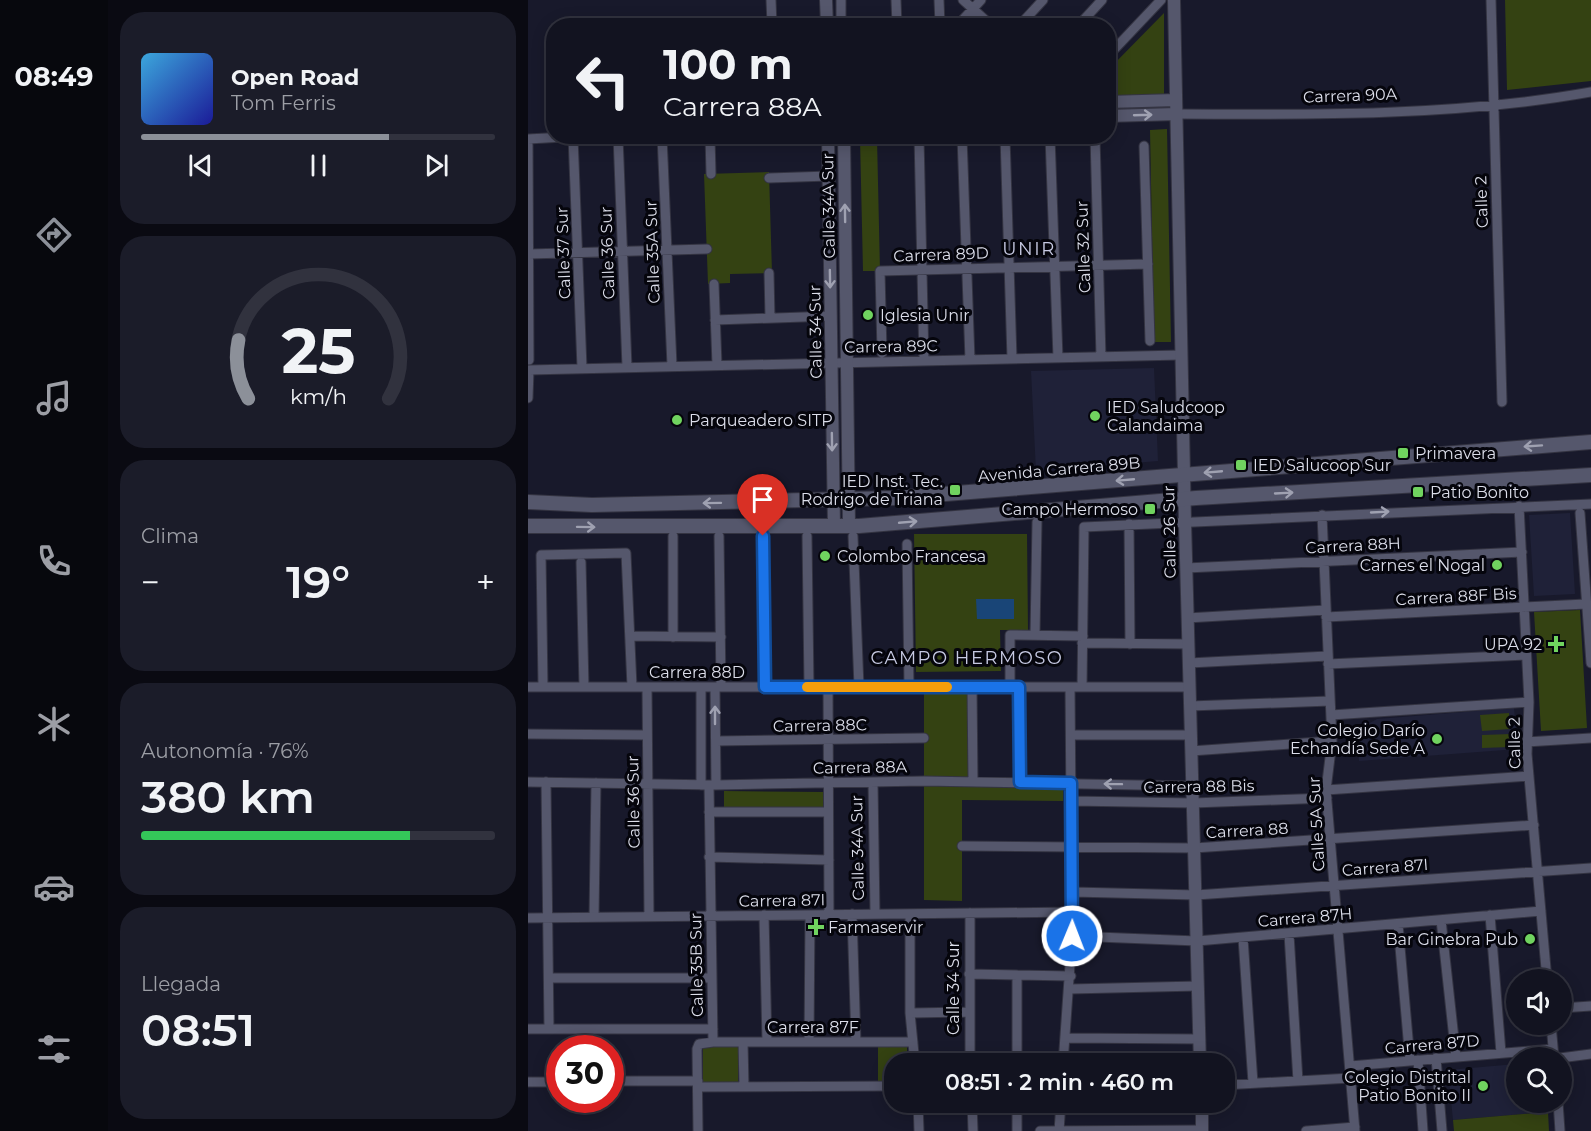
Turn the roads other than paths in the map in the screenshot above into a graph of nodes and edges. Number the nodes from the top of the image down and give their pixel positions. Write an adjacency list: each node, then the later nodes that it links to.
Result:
1 (771, 0): 14 (street)
2 (826, 0): 15 (street)
3 (841, 0): 16 (street)
4 (896, 0): 17 (street)
5 (939, 0): 18 (street)
6 (963, 0): 13 (street)
7 (981, 0): 13 (street)
8 (1043, 0): 21 (street)
9 (1101, 0): 22 (street)
10 (1161, 0): 23 (street)
11 (1174, 0): 25 (street, Calle 26 Sur)
12 (1491, 0): 27 (street, Calle 2)
13 (972, 9): 19 (street); 20 (street)
14 (772, 18)
15 (827, 18)
16 (842, 18)
17 (897, 18)
18 (940, 18)
19 (964, 18)
20 (983, 18)
21 (1026, 18)
22 (1085, 18)
23 (1116, 48)
24 (1591, 92): 27 (street, Carrera 90A)
25 (1176, 100): 26 (street); 28 (street, Calle 26 Sur)
26 (1116, 102)
27 (1493, 106): 28 (street, Carrera 90A); 79 (street, Calle 2)
28 (1177, 114): 29 (street, Carrera 90A, one-way to 28); 65 (street, Calle 26 Sur)
29 (1116, 116)
30 (546, 138): 31 (street)
31 (528, 139): 51 (street)
32 (573, 144): 50 (street, Calle 37 Sur)
33 (618, 144): 49 (street, Calle 36 Sur)
34 (662, 144): 48 (street, Calle 35A Sur)
35 (710, 144): 44 (street)
36 (828, 144): 45 (street, Calle 34 Sur)
37 (844, 144): 72 (street, Calle 34A Sur, one-way to 37)
38 (919, 144): 57 (street)
39 (962, 144): 56 (street)
40 (1005, 144): 55 (street)
41 (1050, 144): 54 (street)
42 (1095, 144): 53 (street, Calle 32 Sur)
43 (1144, 146): 52 (street)
44 (711, 174)
45 (829, 176): 46 (street); 60 (street, Calle 34 Sur, one-way to 60)
46 (769, 178)
47 (707, 249): 48 (street)
48 (667, 250): 49 (street); 74 (street, Calle 35A Sur)
49 (622, 251): 50 (street); 76 (street, Calle 36 Sur)
50 (578, 252): 51 (street); 77 (street, Calle 37 Sur)
51 (529, 254): 73 (street)
52 (1148, 264): 53 (street, Carrera 89D); 63 (street)
53 (1098, 265): 54 (street, Carrera 89D); 66 (street, Calle 32 Sur)
54 (1055, 266): 55 (street, Carrera 89D); 67 (street)
55 (1010, 267): 56 (street, Carrera 89D); 68 (street)
56 (967, 268): 57 (street, Carrera 89D); 69 (street)
57 (922, 269): 64 (street, Carrera 89D); 70 (street)
58 (769, 273): 61 (street)
59 (714, 284): 62 (street)
60 (831, 316): 61 (street); 71 (street, Calle 34 Sur)
61 (770, 318): 62 (street)
62 (715, 321): 75 (street)
63 (1150, 341)
64 (882, 353)
65 (1181, 355): 66 (street, Carrera 89C); 81 (street, Calle 26 Sur)
66 (1101, 357): 67 (street, Carrera 89C)
67 (1058, 358): 68 (street, Carrera 89C)
68 (1012, 359): 69 (street, Carrera 89C)
69 (970, 360): 70 (street, Carrera 89C)
70 (924, 361): 72 (street, Carrera 89C)
71 (831, 363): 72 (street, Carrera 89C); 75 (street, Carrera 89C); 85 (street, Calle 34 Sur, one-way to 85)
72 (847, 363): 83 (street, Calle 34A Sur)
73 (529, 365): 77 (street, Carrera 89C); 78 (street)
74 (672, 366): 75 (street, Carrera 89C); 76 (street, Carrera 89C)
75 (717, 366)
76 (627, 367): 77 (street, Carrera 89C)
77 (582, 368)
78 (528, 398)
79 (1502, 402)
80 (1591, 442): 81 (main road, Avenida Carrera 89B, one-way to 81)
81 (1184, 475): 83 (main road, Avenida Carrera 89B, one-way to 83); 84 (street, Calle 26 Sur)
82 (1591, 476): 84 (main road, one-way to 82)
83 (849, 499): 85 (main road, Avenida Carrera 89B); 96 (street, Calle 34A Sur)
84 (1184, 499): 92 (street, Calle 26 Sur); 96 (main road, one-way to 84)
85 (833, 500): 86 (main road, Avenida Carrera 89B, one-way to 86); 95 (street, Calle 34 Sur)
86 (528, 502)
87 (1591, 504): 88 (street)
88 (1519, 506): 90 (street, one-way to 88); 102 (street, Calle 2)
89 (1580, 513): 106 (street)
90 (1322, 515): 92 (street); 104 (street, Calle 5A Sur)
91 (1037, 522): 111 (street)
92 (1185, 522): 93 (street); 105 (street, Calle 26 Sur)
93 (1129, 524): 115 (street); 116 (street)
94 (528, 526): 95 (main road, one-way to 95)
95 (834, 527): 96 (main road)
96 (851, 531): 132 (street)
97 (673, 536): 113 (street)
98 (719, 536): 114 (street, Calle 35B Sur)
99 (763, 536): 129 (street)
100 (807, 536): 130 (street)
101 (907, 544): 133 (street)
102 (1522, 552): 104 (street, Carrera 88H); 107 (street, Calle 2)
103 (581, 562): 124 (street)
104 (1324, 562): 105 (street, Carrera 88H); 108 (street, Calle 5A Sur)
105 (1186, 568): 109 (street, Calle 26 Sur)
106 (1586, 604): 107 (street, Carrera 88F Bis); 110 (street)
107 (1524, 607): 108 (street, Carrera 88F Bis); 118 (street, Calle 2)
108 (1326, 614): 109 (street, Carrera 88F Bis); 119 (street, Calle 5A Sur)
109 (1187, 618): 117 (street, Calle 26 Sur)
110 (1590, 629): 121 (street)
111 (1035, 635): 115 (street); 135 (street)
112 (630, 636): 113 (street); 123 (street); 125 (street)
113 (673, 636): 114 (street)
114 (721, 638): 128 (street, Calle 35B Sur)
115 (1082, 640): 116 (street); 137 (street)
116 (1130, 644): 117 (street)
117 (1188, 644): 120 (street, Calle 26 Sur)
118 (1526, 656): 119 (street); 140 (street, Calle 2)
119 (1328, 660): 120 (street); 139 (street, Calle 5A Sur)
120 (1189, 663): 138 (street, Calle 26 Sur)
121 (1591, 663)
122 (528, 687): 123 (street, Carrera 88D)
123 (543, 687): 124 (street, Carrera 88D)
124 (584, 687): 125 (street, Carrera 88D)
125 (632, 687): 126 (street, Carrera 88D)
126 (647, 687): 127 (street, Carrera 88D); 144 (street, Calle 36 Sur)
127 (701, 687): 128 (street, Carrera 88D); 164 (street, Calle 35B Sur)
128 (718, 687): 129 (street, Carrera 88D); 150 (street, Calle 35B Sur, one-way to 128)
129 (765, 687): 130 (street, Carrera 88D)
130 (809, 687): 131 (street, Carrera 88D)
131 (828, 687): 132 (street, Carrera 88D); 149 (street)
132 (859, 687): 133 (street, Carrera 88D)
133 (909, 687): 134 (street, Carrera 88D)
134 (972, 687): 135 (street, Carrera 88D); 158 (street)
135 (1015, 687): 136 (street, Carrera 88D); 159 (street)
136 (1070, 687): 137 (street, Carrera 88D); 145 (street)
137 (1082, 687): 138 (street, Carrera 88D)
138 (1190, 687): 141 (street, Calle 26 Sur)
139 (1330, 701): 141 (street); 142 (street, Calle 5A Sur)
140 (1529, 702): 142 (street); 152 (street, Calle 2)
141 (1190, 706): 146 (street, Calle 26 Sur)
142 (1331, 716): 151 (street, Calle 5A Sur)
143 (528, 734): 144 (street)
144 (647, 735): 163 (street, Calle 36 Sur)
145 (1071, 735): 146 (street); 162 (street)
146 (1191, 735): 153 (street, Calle 26 Sur)
147 (924, 738): 149 (street, Carrera 88C)
148 (1591, 738): 152 (street)
149 (828, 740): 150 (street, Carrera 88C); 161 (street)
150 (716, 741): 164 (street, Calle 35B Sur)
151 (1332, 741): 153 (street); 166 (street, Calle 5A Sur)
152 (1526, 742): 154 (street, Calle 2)
153 (1191, 751): 165 (street, Calle 26 Sur)
154 (1529, 776): 166 (street, Carrera 88 Bis); 171 (street, Calle 2)
155 (528, 782): 156 (street, Carrera 88A)
156 (546, 782): 160 (street, Carrera 88A); 197 (street)
157 (873, 782): 158 (street, Carrera 88A); 161 (street, Carrera 88A); 187 (street, Calle 34A Sur)
158 (973, 782): 159 (street, Carrera 88A)
159 (1020, 782): 162 (street, Carrera 88A)
160 (596, 783): 163 (street, Carrera 88A); 195 (street)
161 (829, 783): 164 (street, Carrera 88A); 170 (street)
162 (1071, 783): 165 (street, Carrera 88A, one-way to 162); 167 (street)
163 (648, 784): 164 (street, Carrera 88A); 193 (street, Calle 36 Sur)
164 (708, 785): 169 (street, Calle 35B Sur)
165 (1192, 786): 168 (street, Calle 26 Sur)
166 (1327, 794): 168 (street, Carrera 88 Bis); 172 (street, Calle 5A Sur)
167 (1072, 801): 168 (street, Carrera 88 Bis); 174 (street)
168 (1193, 803): 175 (street, Calle 26 Sur)
169 (709, 812): 170 (street); 176 (street, Calle 35B Sur)
170 (828, 812): 177 (street)
171 (1534, 825): 172 (street, Carrera 88); 179 (street, Calle 2)
172 (1330, 840): 175 (street, Carrera 88); 180 (street, Calle 5A Sur)
173 (962, 846): 174 (street, Carrera 88)
174 (1073, 847): 175 (street, Carrera 88); 181 (street)
175 (1194, 848): 182 (street, Calle 26 Sur)
176 (709, 857): 177 (street); 194 (street, Calle 35B Sur)
177 (829, 860): 191 (street)
178 (1591, 868): 179 (street, Carrera 87I)
179 (1537, 870): 180 (street, Carrera 87I); 183 (street, Calle 2)
180 (1334, 886): 182 (street, Carrera 87I); 200 (street, Calle 5A Sur)
181 (1073, 892): 182 (street, Carrera 87I); 184 (street)
182 (1196, 895): 204 (street, Calle 26 Sur)
183 (1541, 911): 192 (street, Carrera 87H); 205 (street, Calle 2)
184 (1072, 912): 185 (street, Carrera 87I); 202 (street)
185 (970, 913): 188 (street, Carrera 87I); 206 (street, Calle 34 Sur)
186 (852, 914): 187 (street, Carrera 87I); 191 (street, Carrera 87I); 226 (street, Calle 34A Sur)
187 (875, 914): 188 (street, Carrera 87I)
188 (910, 914): 216 (street)
189 (764, 915): 190 (street, Carrera 87I); 194 (street, Carrera 87I); 224 (street)
190 (810, 915): 191 (street, Carrera 87I); 225 (street)
191 (829, 915)
192 (1490, 915): 198 (street, Carrera 87H); 233 (street)
193 (649, 916): 194 (street, Carrera 87I); 195 (street, Carrera 87I)
194 (710, 916): 210 (street, Calle 35B Sur)
195 (594, 917): 197 (street, Carrera 87I)
196 (528, 918): 197 (street, Carrera 87I)
197 (548, 918): 209 (street)
198 (1442, 920): 199 (street, Carrera 87H); 237 (street)
199 (1398, 924): 200 (street, Carrera 87H); 239 (street)
200 (1338, 929): 201 (street, Carrera 87H); 240 (street, Calle 5A Sur)
201 (1290, 934): 203 (street, Carrera 87H); 243 (street)
202 (1072, 936): 204 (street, Carrera 87H); 208 (street)
203 (1243, 938): 204 (street, Carrera 87H); 246 (street)
204 (1197, 941): 211 (street, Calle 26 Sur)
205 (1546, 969)
206 (969, 974): 207 (street); 215 (street, Calle 34 Sur)
207 (1017, 975): 208 (street); 230 (street)
208 (1071, 976): 212 (street)
209 (549, 978): 210 (street); 218 (street)
210 (710, 978): 219 (street, Calle 35B Sur)
211 (1198, 986): 212 (street); 221 (street, Calle 26 Sur)
212 (1070, 989): 220 (street)
213 (1591, 1006): 214 (street)
214 (1572, 1007)
215 (968, 1012): 216 (street); 229 (street, Calle 34 Sur)
216 (910, 1013): 227 (street)
217 (528, 1029): 218 (street)
218 (549, 1029): 219 (street)
219 (713, 1029): 222 (street, Calle 35B Sur)
220 (1066, 1038): 221 (street); 231 (street)
221 (1200, 1039): 232 (street, Calle 26 Sur)
222 (713, 1042): 223 (street, Carrera 87F); 247 (street, Calle 35B Sur)
223 (742, 1042): 224 (street, Carrera 87F); 250 (street)
224 (766, 1042): 225 (street, Carrera 87F)
225 (809, 1042): 226 (street, Carrera 87F)
226 (856, 1042): 227 (street, Carrera 87F)
227 (913, 1042): 228 (street)
228 (914, 1053)
229 (970, 1053)
230 (1017, 1053)
231 (1065, 1053)
232 (1200, 1053)
233 (1501, 1053): 234 (street, Carrera 87D); 237 (street, Carrera 87D)
234 (1506, 1053)
235 (1591, 1054): 236 (street)
236 (1572, 1056)
237 (1456, 1057): 238 (street, Carrera 87D)
238 (1436, 1058): 239 (street, Carrera 87D); 267 (street)
239 (1414, 1060): 240 (street, Carrera 87D); 266 (street)
240 (1350, 1066): 241 (street, Calle 5A Sur)
241 (1351, 1078): 243 (street); 257 (street, Calle 5A Sur)
242 (624, 1081): 247 (street)
243 (1298, 1081): 246 (street)
244 (528, 1082): 245 (street)
245 (546, 1082)
246 (1253, 1083): 248 (street)
247 (698, 1084): 250 (street); 259 (street, Calle 35B Sur)
248 (1235, 1084)
249 (884, 1086): 250 (street)
250 (744, 1087)
251 (918, 1113): 260 (street)
252 (972, 1113): 261 (street)
253 (1017, 1113): 262 (street)
254 (1060, 1113): 264 (street)
255 (1202, 1113): 258 (street)
256 (1559, 1113): 268 (street)
257 (1355, 1129): 265 (street)
258 (1202, 1130): 264 (street)
259 (698, 1131)
260 (919, 1131)
261 (973, 1131)
262 (1017, 1131)
263 (1040, 1131): 264 (street)
264 (1059, 1131)
265 (1306, 1131)
266 (1423, 1131)
267 (1442, 1131)
268 (1560, 1131)

